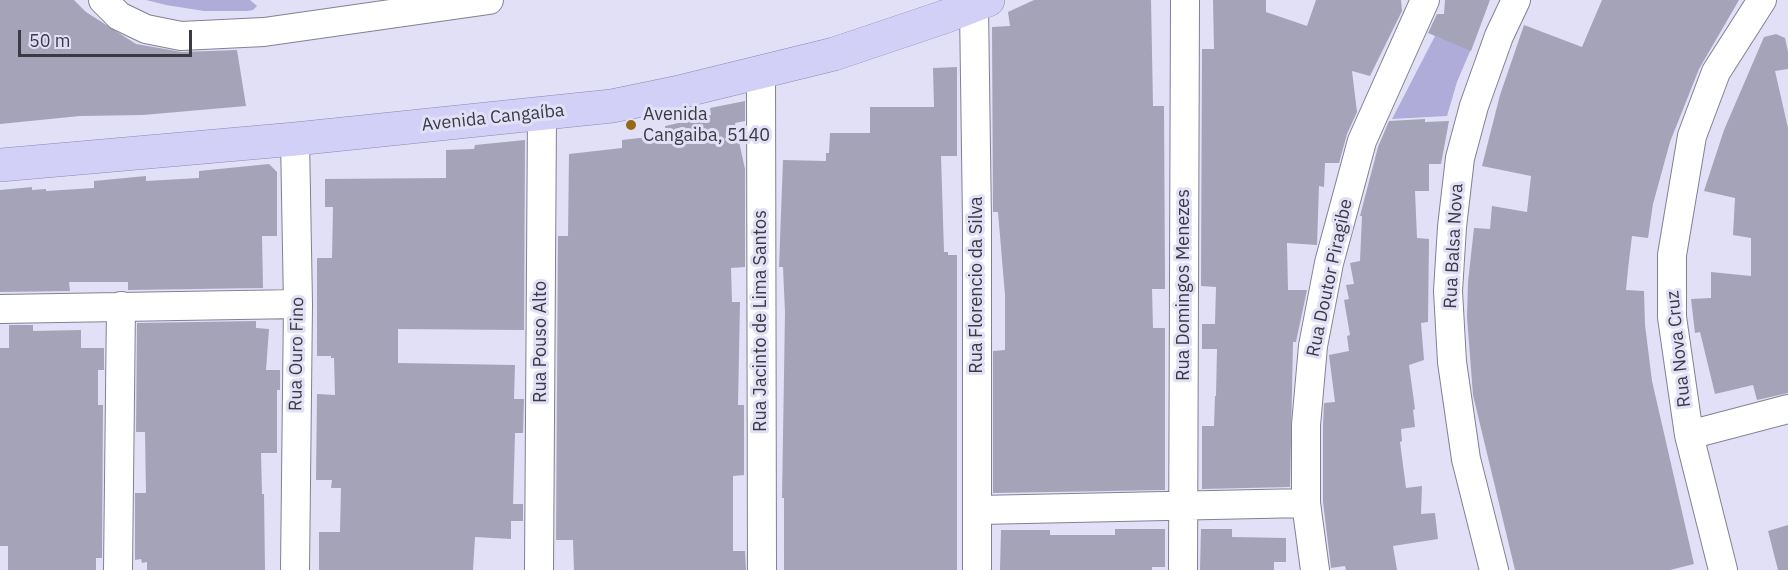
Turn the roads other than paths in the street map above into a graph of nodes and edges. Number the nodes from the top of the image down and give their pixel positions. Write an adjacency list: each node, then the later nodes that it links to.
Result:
1 (103, 0): 2 (street)
2 (489, 0)
3 (1185, 0): 18 (street, Rua Domingos Menezes)
4 (1425, 0): 17 (street, Rua Doutor Piragibe)
5 (1516, 0): 27 (street, Rua Balsa Nova)
6 (1762, 0): 16 (street, Rua Nova Cruz)
7 (978, 2): 8 (main road, Avenida Cangaíba); 19 (street, Rua Florencio da Silva)
8 (761, 73): 9 (main road, Avenida Cangaíba); 23 (street, Rua Jacinto de Lima Santos)
9 (542, 114): 10 (main road, Avenida Cangaíba); 22 (street, Rua Pouso Alto)
10 (295, 139): 11 (main road, Avenida Cangaíba); 12 (street, Rua Ouro Fino)
11 (0, 165)
12 (298, 304): 13 (street); 21 (street, Rua Ouro Fino)
13 (121, 306): 14 (street); 20 (street)
14 (0, 309)
15 (1788, 409): 16 (street)
16 (1689, 435): 28 (street, Rua Nova Cruz)
17 (1306, 503): 18 (street); 26 (street, Rua Doutor Piragibe)
18 (1184, 507): 19 (street); 25 (street, Rua Domingos Menezes)
19 (979, 510): 24 (street, Rua Florencio da Silva)
20 (118, 570)
21 (294, 570)
22 (539, 570)
23 (762, 570)
24 (977, 570)
25 (1184, 570)
26 (1315, 570)
27 (1494, 570)
28 (1723, 570)

